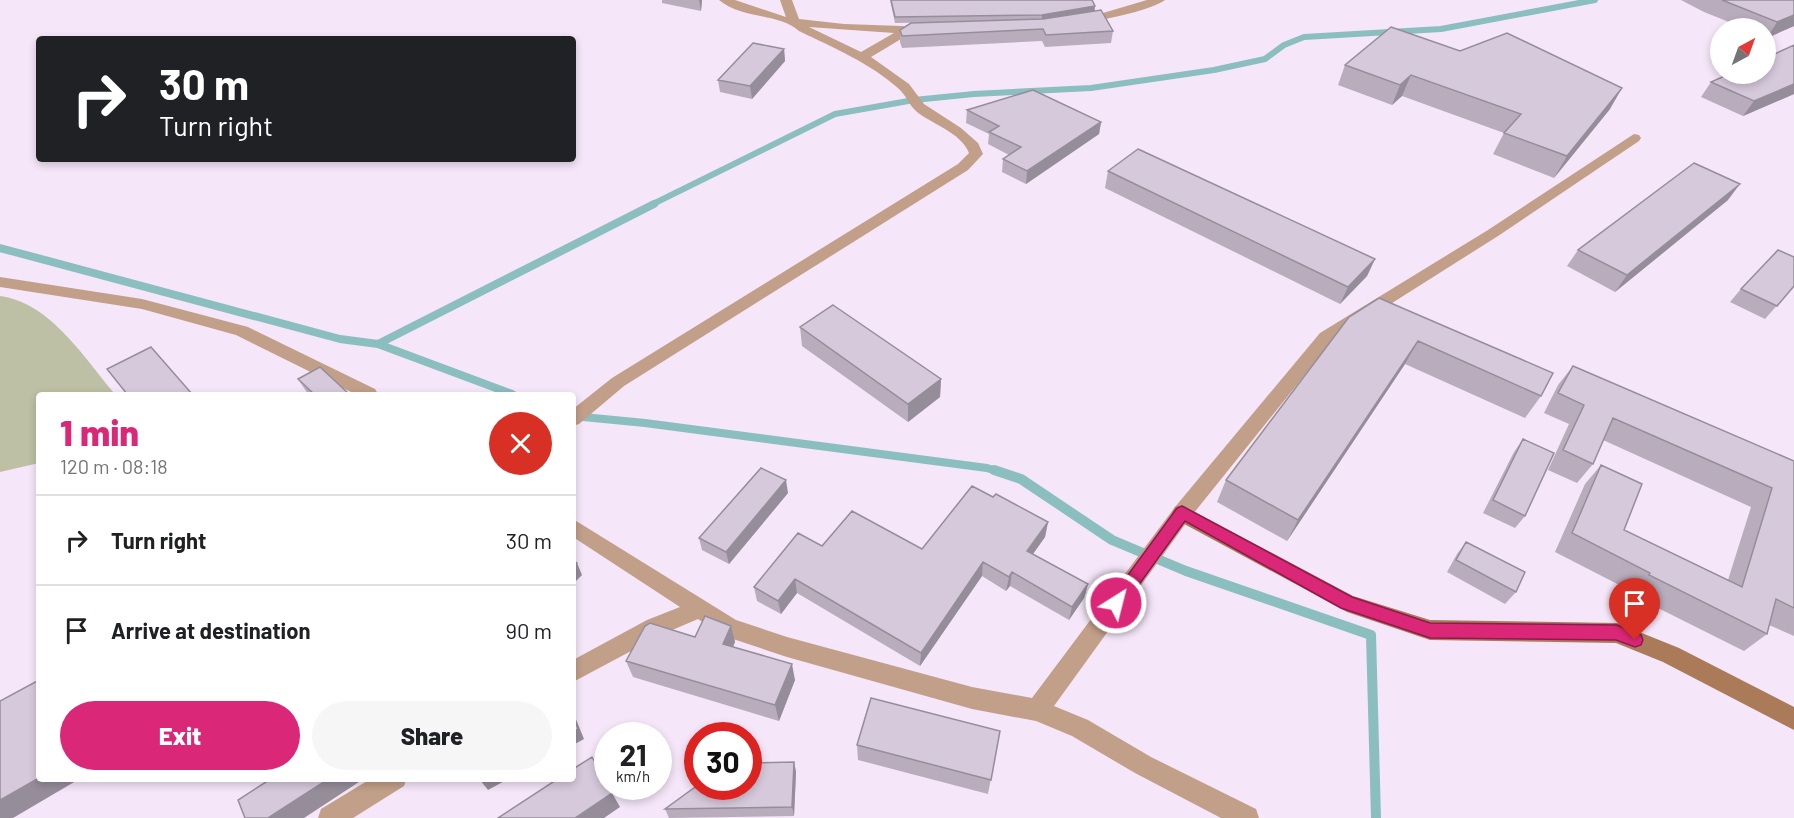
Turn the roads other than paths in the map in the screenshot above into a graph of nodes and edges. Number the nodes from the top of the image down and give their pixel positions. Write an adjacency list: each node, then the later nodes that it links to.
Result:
1 (725, 0): 4 (street)
2 (786, 0): 4 (street)
3 (1159, 0): 5 (street)
4 (793, 20): 7 (street); 8 (street)
5 (1073, 21)
6 (941, 29): 7 (street)
7 (908, 30): 8 (street)
8 (861, 57): 12 (street)
9 (1634, 138): 13 (street)
10 (0, 282): 11 (street)
11 (365, 392)
12 (578, 415)
13 (1182, 513): 17 (street); 18 (street)
14 (576, 529): 15 (street)
15 (700, 609): 16 (street); 17 (street)
16 (576, 670)
17 (1038, 710): 21 (street)
18 (1794, 719)
19 (388, 782): 20 (street)
20 (330, 818)
21 (1247, 818)

